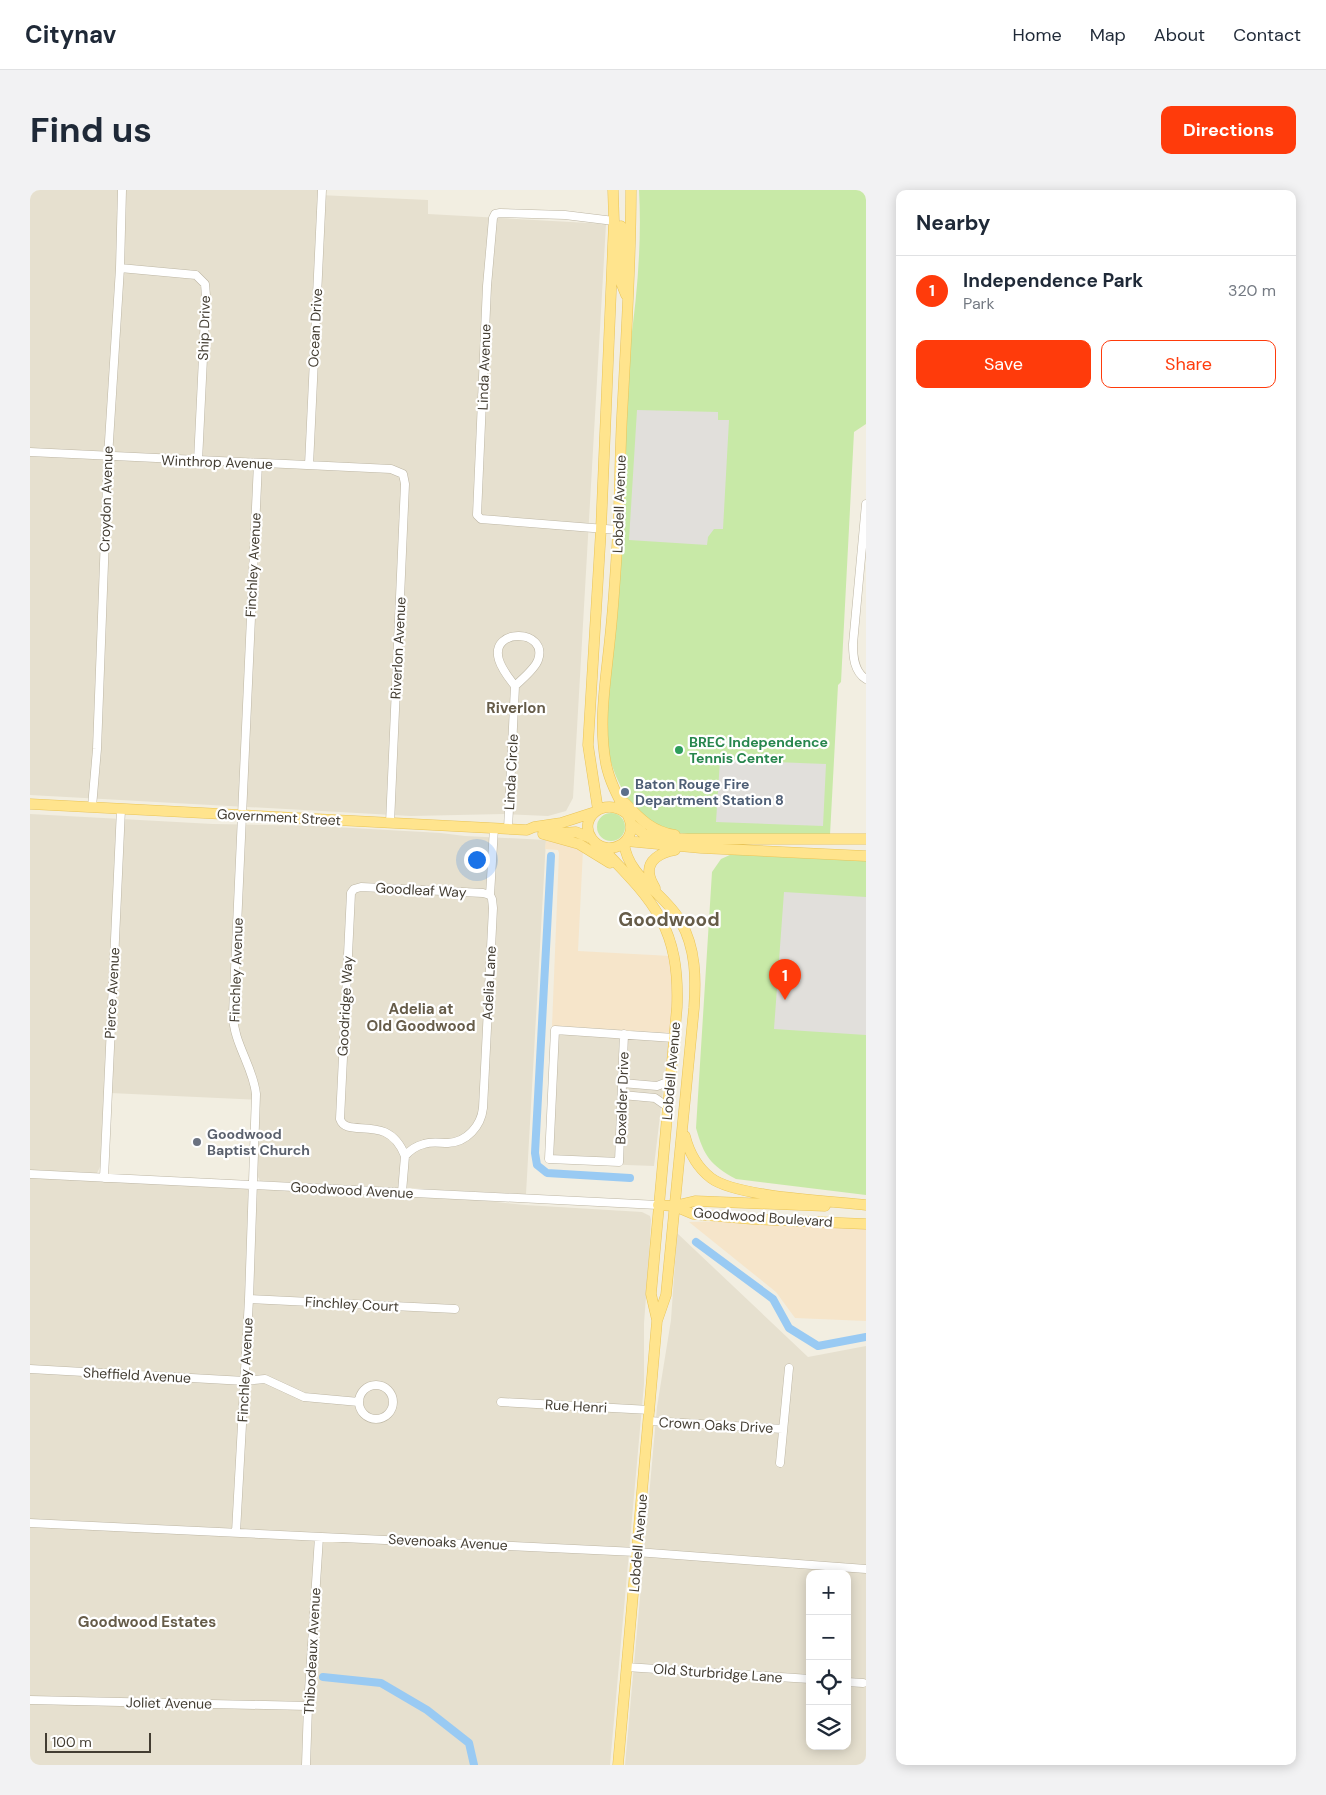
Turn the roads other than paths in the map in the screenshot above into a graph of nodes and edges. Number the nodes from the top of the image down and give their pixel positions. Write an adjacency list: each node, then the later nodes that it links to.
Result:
1 (122, 190): 6 (street, Croydon Avenue)
2 (322, 190): 12 (street, Ocean Drive)
3 (613, 190): 5 (main road, Lobdell Avenue)
4 (631, 190): 7 (main road, Lobdell Avenue)
5 (614, 220): 7 (main road); 15 (main road, Lobdell Avenue); 15 (street, Linda Avenue)
6 (120, 268): 9 (street, Croydon Avenue); 10 (street, Ship Drive)
7 (628, 298): 16 (main road, Lobdell Avenue)
8 (30, 452): 9 (street, Winthrop Avenue)
9 (108, 457): 10 (street, Winthrop Avenue); 22 (street, Croydon Avenue)
10 (198, 461): 11 (street, Winthrop Avenue)
11 (258, 463): 12 (street, Winthrop Avenue); 25 (street, Finchley Avenue)
12 (309, 466): 13 (street, Winthrop Avenue)
13 (403, 474): 28 (street, Riverlon Avenue)
14 (866, 504): 17 (street)
15 (601, 529): 16 (street); 19 (main road, Lobdell Avenue)
16 (618, 530): 20 (main road, Lobdell Avenue)
17 (866, 679)
18 (515, 686): 18 (street); 30 (street, Linda Circle)
19 (595, 795): 24 (main road, Lobdell Avenue); 26 (main road)
20 (616, 796): 27 (main road, Lobdell Avenue); 33 (main road)
21 (30, 804): 22 (main road, Government Street)
22 (92, 807): 23 (main road, Government Street)
23 (121, 809): 25 (main road, Government Street); 56 (street, Pierce Avenue)
24 (597, 811): 26 (main road, Government Street); 27 (main road); 35 (main road)
25 (243, 815): 28 (main road, Government Street); 57 (street, Finchley Avenue)
26 (579, 818): 31 (main road, Government Street)
27 (629, 819): 33 (main road); 36 (main road)
28 (390, 823): 29 (main road, Government Street)
29 (494, 828): 30 (main road, Government Street); 42 (street, Adelia Lane)
30 (508, 828): 31 (main road, Government Street)
31 (527, 830): 32 (main road, Government Street)
32 (542, 834): 35 (main road, Government Street); 39 (main road)
33 (693, 838): 34 (main road)
34 (866, 839)
35 (595, 841): 36 (main road); 39 (main road, Lobdell Avenue)
36 (625, 842): 37 (main road); 41 (main road, Lobdell Avenue)
37 (686, 847): 38 (main road); 41 (main road)
38 (866, 856)
39 (618, 866): 44 (main road, Lobdell Avenue)
40 (352, 890): 42 (street, Goodleaf Way); 54 (street, Goodridge Way)
41 (655, 890): 43 (main road, Lobdell Avenue)
42 (490, 896): 54 (street, Adelia Lane)
43 (681, 922): 44 (main road); 46 (main road, Lobdell Avenue)
44 (666, 928): 45 (main road, Lobdell Avenue)
45 (676, 1007): 46 (main road); 48 (main road, Lobdell Avenue)
46 (694, 1008): 53 (main road, Lobdell Avenue)
47 (624, 1034): 48 (street); 50 (street, Boxelder Drive); 51 (street, Boxelder Drive)
48 (674, 1038): 49 (main road, Lobdell Avenue)
49 (670, 1081): 50 (street); 52 (main road, Lobdell Avenue)
50 (622, 1083): 51 (street, Boxelder Drive)
51 (622, 1095): 52 (street)
52 (668, 1107): 59 (main road, Lobdell Avenue)
53 (683, 1126): 60 (main road, Lobdell Avenue); 62 (main road)
54 (405, 1156): 58 (street)
55 (30, 1174): 56 (street, Goodwood Avenue)
56 (104, 1178): 57 (street, Goodwood Avenue)
57 (253, 1185): 58 (street, Goodwood Avenue); 65 (street, Finchley Avenue)
58 (402, 1192): 59 (street, Goodwood Avenue)
59 (658, 1205): 60 (main road, Goodwood Avenue); 67 (main road, Lobdell Avenue)
60 (674, 1206): 61 (main road, Goodwood Boulevard); 63 (main road, Goodwood Boulevard); 67 (main road, Lobdell Avenue)
61 (789, 1206): 62 (main road, Goodwood Boulevard); 63 (main road)
62 (866, 1206)
63 (752, 1219): 64 (main road, Goodwood Boulevard)
64 (866, 1224)
65 (248, 1298): 66 (street, Finchley Court); 70 (street, Finchley Avenue)
66 (455, 1309)
67 (657, 1321): 73 (main road, Lobdell Avenue)
68 (789, 1368): 75 (street)
69 (30, 1369): 70 (street, Sheffield Avenue)
70 (245, 1381): 71 (street, Sheffield Avenue); 78 (street, Finchley Avenue)
71 (359, 1402): 71 (street)
72 (501, 1402): 73 (street, Rue Henri)
73 (650, 1410): 74 (main road, Lobdell Avenue)
74 (649, 1421): 75 (street, Crown Oaks Drive); 80 (main road, Lobdell Avenue)
75 (783, 1429): 76 (street)
76 (780, 1463)
77 (30, 1523): 78 (street, Sevenoaks Avenue)
78 (236, 1532): 79 (street, Sevenoaks Avenue)
79 (319, 1537): 80 (street, Sevenoaks Avenue); 87 (street, Thibodeaux Avenue)
80 (636, 1552): 81 (street, Sevenoaks Avenue); 82 (main road, Lobdell Avenue)
81 (866, 1569)
82 (626, 1667): 83 (street, Old Sturbridge Lane); 89 (main road, Lobdell Avenue)
83 (806, 1679)
84 (851, 1682): 85 (street)
85 (863, 1683)
86 (30, 1700): 87 (street, Joliet Avenue)
87 (308, 1706): 88 (street, Thibodeaux Avenue)
88 (306, 1765)
89 (618, 1765)

